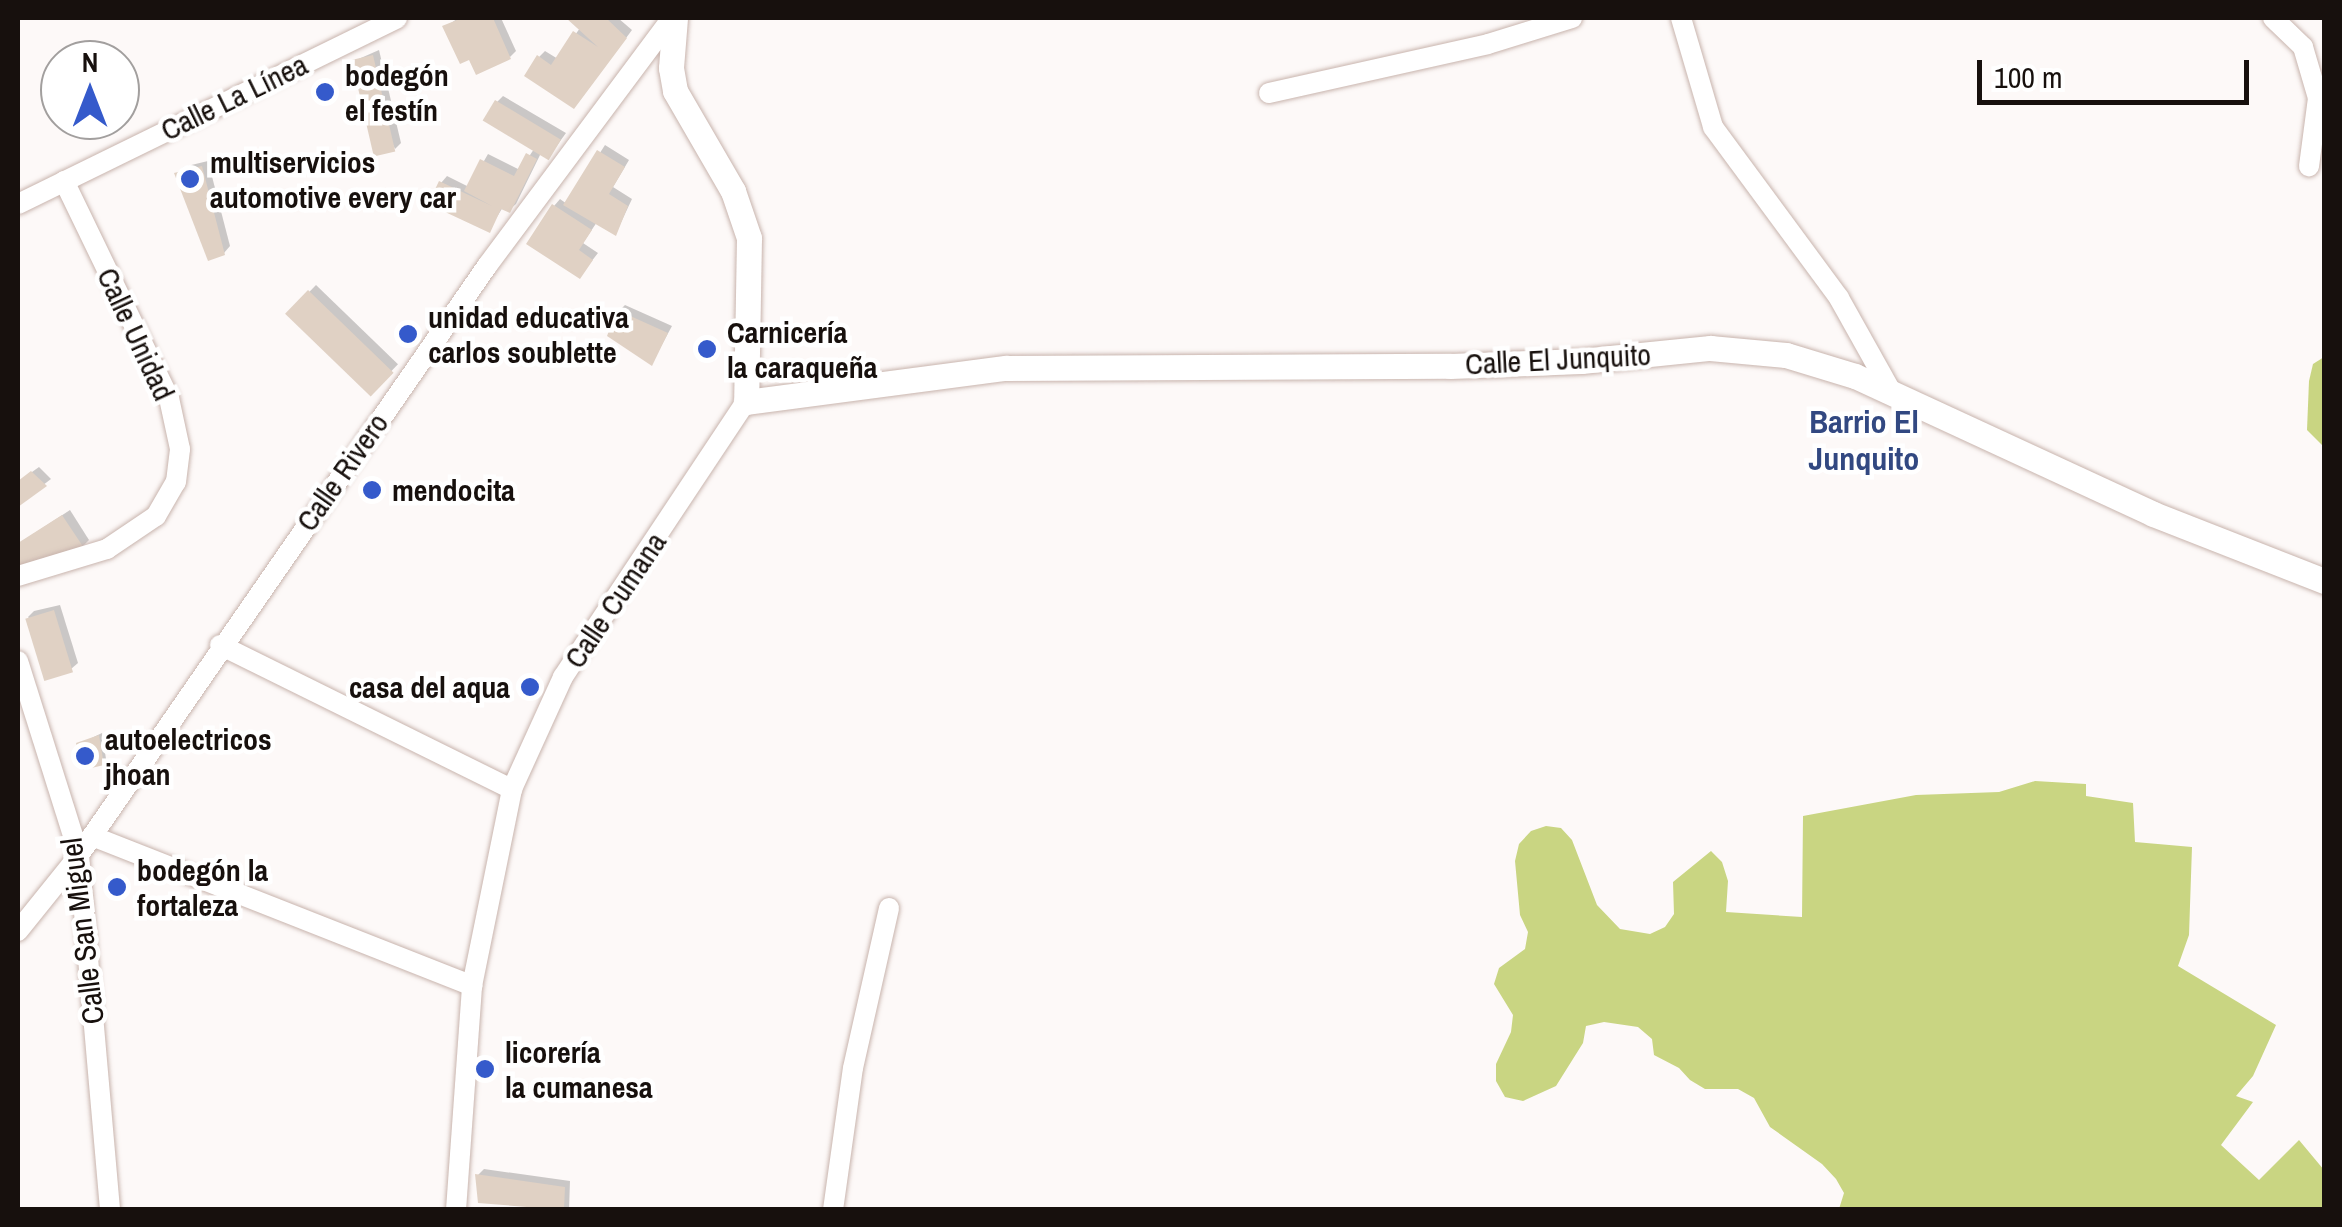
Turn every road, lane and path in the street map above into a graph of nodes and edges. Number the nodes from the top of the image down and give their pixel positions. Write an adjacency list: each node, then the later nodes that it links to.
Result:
1 (397, 18): 8 (street, Calle La Línea)
2 (674, 18): 11 (street); 14 (street, Calle Rivero)
3 (1572, 18): 6 (street)
4 (1681, 18): 10 (street)
5 (2272, 18): 7 (street)
6 (1269, 94)
7 (2309, 166)
8 (64, 181): 9 (street, Calle La Línea); 12 (street, Calle Unidad)
9 (18, 204)
10 (1892, 393): 11 (street, Calle El Junquito); 13 (street, Calle El Junquito)
11 (746, 402): 16 (street, Calle Cumana)
12 (18, 576)
13 (2324, 581)
14 (220, 645): 16 (street); 17 (street, Calle Rivero)
15 (18, 661): 18 (street, Calle San Miguel)
16 (512, 789): 21 (street, Calle Cumana)
17 (92, 836): 18 (street, Calle Rivero); 21 (street)
18 (80, 855): 20 (street, Calle Rivero); 22 (street, Calle San Miguel)
19 (888, 908): 24 (street)
20 (18, 930)
21 (472, 986): 23 (street, Calle Cumana)
22 (110, 1210)
23 (456, 1210)
24 (833, 1210)

